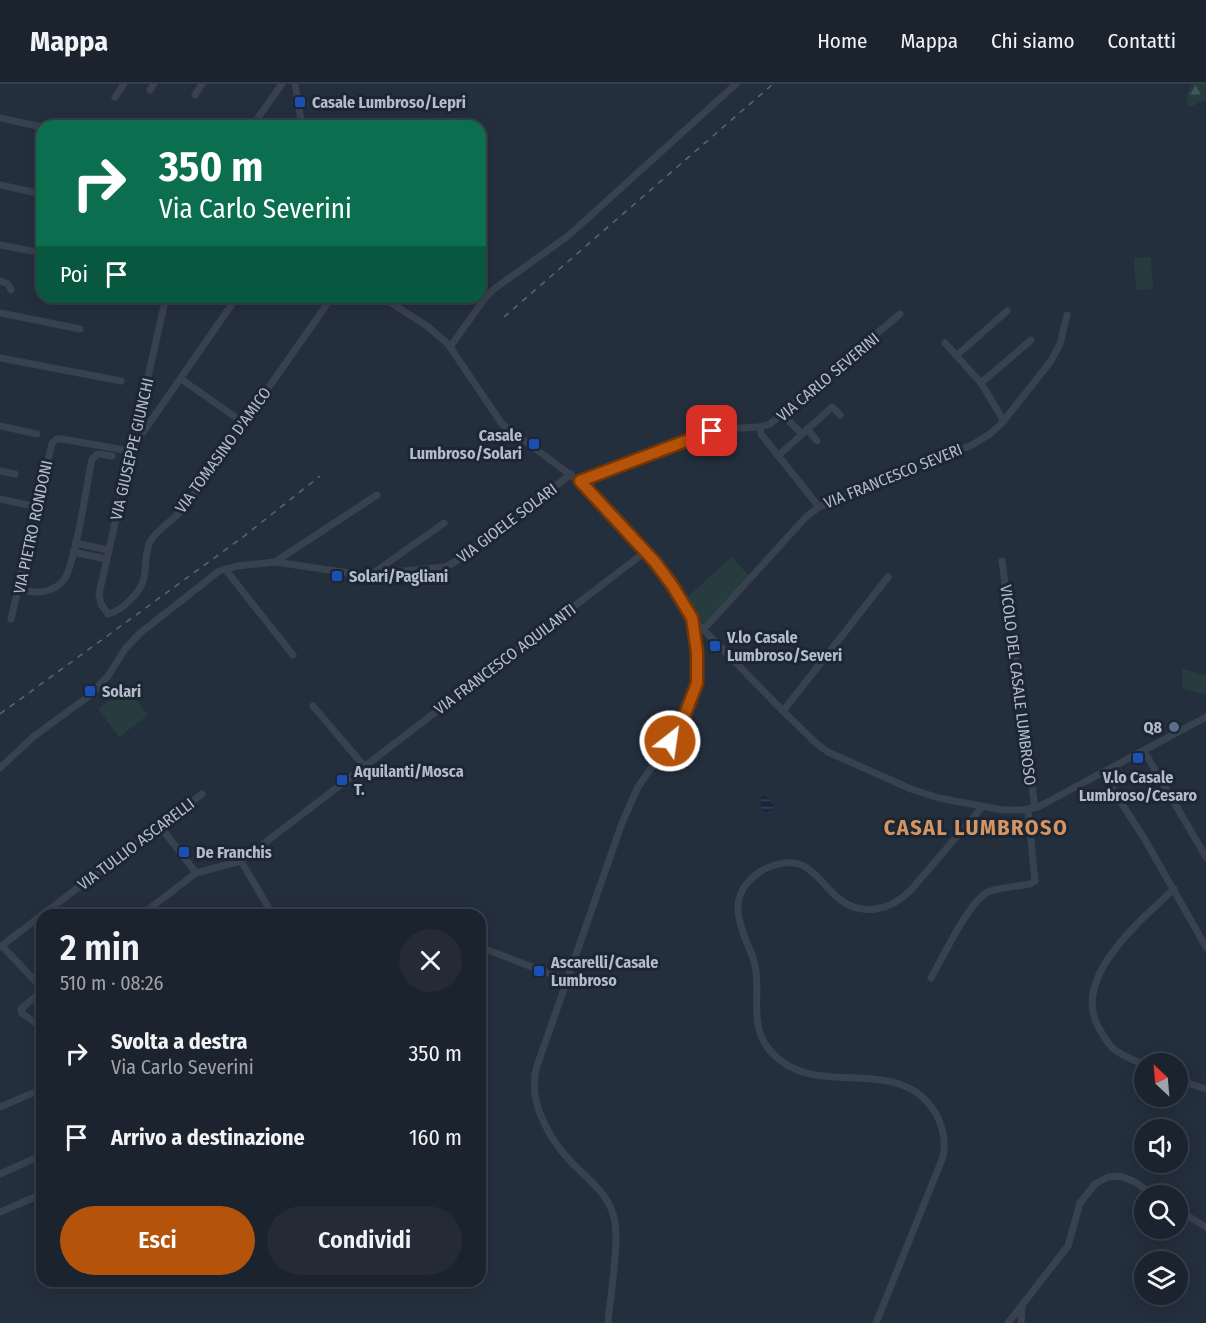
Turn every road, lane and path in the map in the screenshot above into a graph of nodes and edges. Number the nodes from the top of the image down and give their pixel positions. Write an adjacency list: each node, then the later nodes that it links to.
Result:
1 (124, 84): 7 (street)
2 (202, 84): 6 (street)
3 (282, 84): 9 (street)
4 (295, 84): 10 (street)
5 (736, 84): 18 (street)
6 (195, 95)
7 (115, 97)
8 (0, 118): 11 (street)
9 (256, 120)
10 (301, 120)
11 (36, 126)
12 (0, 185): 13 (street)
13 (36, 193)
14 (0, 245): 15 (street)
15 (36, 252)
16 (0, 280): 17 (street)
17 (11, 290)
18 (486, 297)
19 (165, 303): 46 (street, VIA GIUSEPPE GIUNCHI)
20 (233, 303): 34 (street)
21 (328, 303): 40 (street, VIA TOMASINO D'AMICO)
22 (391, 303): 31 (street)
23 (481, 303): 31 (street)
24 (1007, 311): 32 (street)
25 (0, 313): 28 (street)
26 (900, 315): 42 (street, VIA CARLO SEVERINI)
27 (1067, 315): 38 (street, VIA FRANCESCO SEVERI)
28 (80, 329)
29 (1030, 340): 36 (street)
30 (945, 343): 32 (street)
31 (450, 347): 51 (street)
32 (956, 356): 36 (street)
33 (0, 358): 35 (street)
34 (181, 379): 40 (street); 46 (street)
35 (121, 381)
36 (981, 383): 38 (street)
37 (840, 415): 43 (street)
38 (1004, 421): 56 (street, VIA FRANCESCO SEVERI)
39 (790, 422): 43 (street)
40 (244, 423): 69 (street, VIA TOMASINO D'AMICO)
41 (0, 426): 44 (street)
42 (760, 427): 48 (street); 52 (street, VIA CARLO SEVERINI)
43 (804, 431): 45 (street); 48 (street)
44 (37, 434)
45 (817, 441)
46 (130, 451): 55 (street, VIA PIETRO RONDONI); 59 (street, VIA GIUSEPPE GIUNCHI)
47 (112, 456): 58 (street)
48 (778, 456): 56 (street)
49 (0, 471): 50 (street)
50 (15, 474)
51 (571, 474): 52 (street); 66 (street, VIA GIOELE SOLARI)
52 (580, 481): 61 (street)
53 (377, 495): 64 (street)
54 (0, 499): 55 (street)
55 (38, 507): 68 (street, VIA PIETRO RONDONI)
56 (819, 507): 72 (street, VIA FRANCESCO SEVERI)
57 (444, 523): 66 (street)
58 (75, 543): 59 (street); 60 (street)
59 (108, 550): 62 (street, VIA GIUSEPPE GIUNCHI)
60 (73, 552): 62 (street); 68 (street)
61 (645, 552): 70 (street); 78 (street, VIA FRANCESCO AQUILANTI)
62 (106, 559): 69 (street, VIA GIUSEPPE GIUNCHI)
63 (1002, 561): 83 (street, VICOLO DEL CASALE LUMBROSO)
64 (275, 562): 65 (street, VIA GIOELE SOLARI); 66 (street, VIA GIOELE SOLARI)
65 (225, 569): 73 (street); 79 (street, VIA GIOELE SOLARI)
66 (370, 575)
67 (888, 577): 75 (street)
68 (20, 590): 71 (street, VIA PIETRO RONDONI)
69 (99, 600)
70 (692, 618): 72 (street, VICOLO DEL CASALE LUMBROSO); 97 (street)
71 (11, 619)
72 (703, 630): 75 (street, VICOLO DEL CASALE LUMBROSO)
73 (293, 655)
74 (314, 706): 78 (street)
75 (783, 711): 82 (street, VICOLO DEL CASALE LUMBROSO)
76 (1206, 717): 77 (street, VICOLO DEL CASALE LUMBROSO)
77 (1144, 751): 80 (street, VICOLO DEL CASALE LUMBROSO); 85 (street)
78 (364, 766): 86 (street, VIA FRANCESCO AQUILANTI)
79 (0, 768)
80 (1102, 773): 83 (street, VICOLO DEL CASALE LUMBROSO); 88 (street)
81 (202, 794): 84 (street, VIA TULLIO ASCARELLI)
82 (982, 807): 83 (street, VICOLO DEL CASALE LUMBROSO); 115 (street)
83 (1031, 809): 96 (street)
84 (160, 826): 87 (street); 89 (street, VIA TULLIO ASCARELLI)
85 (1206, 857)
86 (241, 861): 87 (street, VIA FRANCESCO AQUILANTI); 91 (street)
87 (196, 873): 90 (street, VIA FRANCESCO AQUILANTI)
88 (1174, 889): 94 (street); 101 (street)
89 (50, 909)
90 (149, 909)
91 (269, 909)
92 (36, 920): 93 (street, VIA TULLIO ASCARELLI)
93 (1, 947): 98 (street)
94 (1206, 947)
95 (486, 948): 97 (street)
96 (931, 978)
97 (566, 980): 114 (street)
98 (36, 983)
99 (36, 995): 100 (street)
100 (36, 1024)
101 (1134, 1060)
102 (1188, 1083): 103 (street)
103 (1206, 1089)
104 (36, 1092): 105 (street)
105 (0, 1107)
106 (36, 1158): 107 (street)
107 (0, 1174)
108 (1139, 1185): 113 (street)
109 (36, 1197): 110 (street)
110 (0, 1212)
111 (1188, 1216): 112 (street)
112 (1206, 1227)
113 (1023, 1305): 116 (street); 117 (street)
114 (608, 1323)
115 (876, 1323)
116 (1009, 1323): 117 (street)
117 (1019, 1323)

